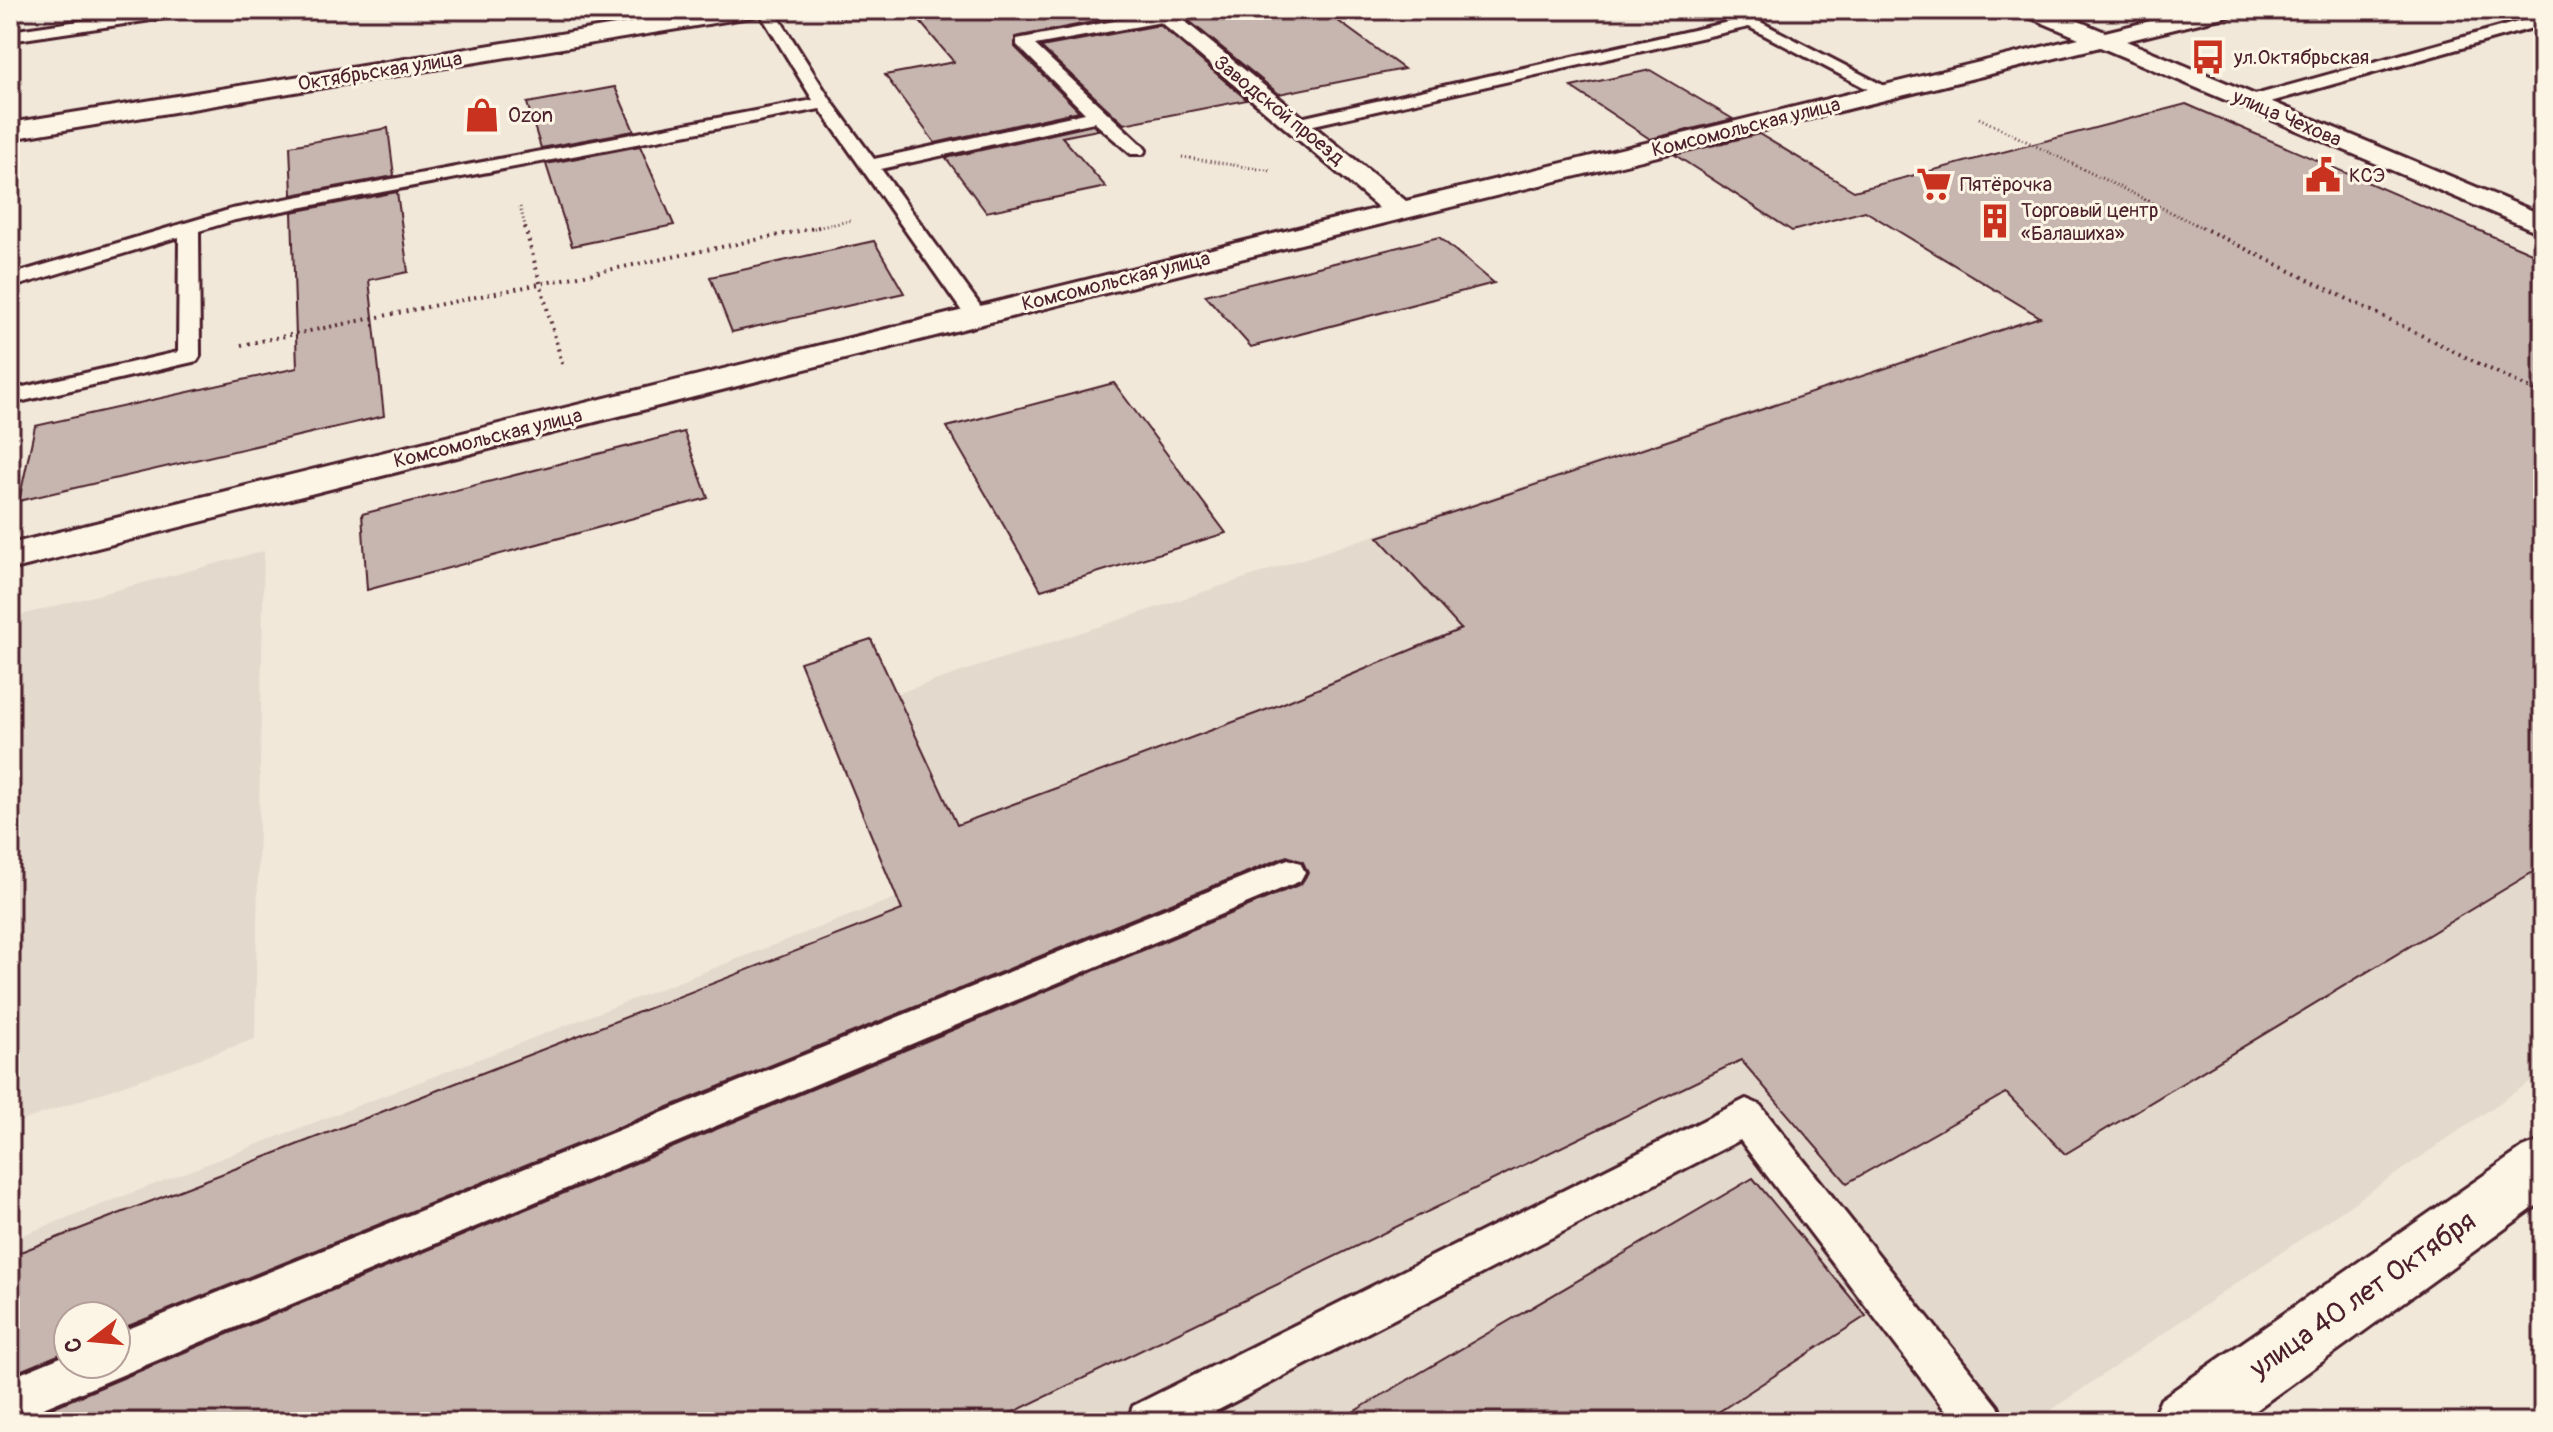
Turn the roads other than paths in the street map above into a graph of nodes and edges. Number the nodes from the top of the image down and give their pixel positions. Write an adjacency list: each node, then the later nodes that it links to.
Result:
1 (185, 10): 10 (lane)
2 (750, 10): 7 (street, Октябрьская улица)
3 (766, 10): 14 (lane)
4 (1200, 10): 8 (lane)
5 (2032, 10): 11 (street, улица Чехова)
6 (2224, 10): 11 (street, Комсомольская улица)
7 (724, 12): 17 (street, Октябрьская улица)
8 (1161, 13): 15 (lane); 16 (street, Заводской проезд)
9 (2543, 20): 13 (lane)
10 (10, 36)
11 (2105, 41): 12 (street, Комсомольская улица); 13 (street, улица Чехова)
12 (1900, 89): 16 (lane); 20 (street, Комсомольская улица)
13 (2250, 102): 21 (street, улица Чехова)
14 (824, 103): 19 (lane); 22 (lane)
15 (1098, 116): 18 (lane); 19 (lane)
16 (1296, 124): 20 (street, Заводской проезд)
17 (10, 131)
18 (1137, 150)
19 (869, 166): 24 (lane)
20 (1400, 211): 24 (street, Комсомольская улица)
21 (2543, 225)
22 (189, 227): 23 (lane); 25 (lane)
23 (10, 282)
24 (976, 315): 26 (street, Комсомольская улица)
25 (10, 397)
26 (10, 557)
27 (1288, 872): 29 (lane)
28 (2543, 1167): 34 (street, улица 40 лет Октября)
29 (132, 1349)
30 (59, 1380): 31 (lane)
31 (10, 1400)
32 (1149, 1422): 33 (lane)
33 (1982, 1422)
34 (2184, 1422)

